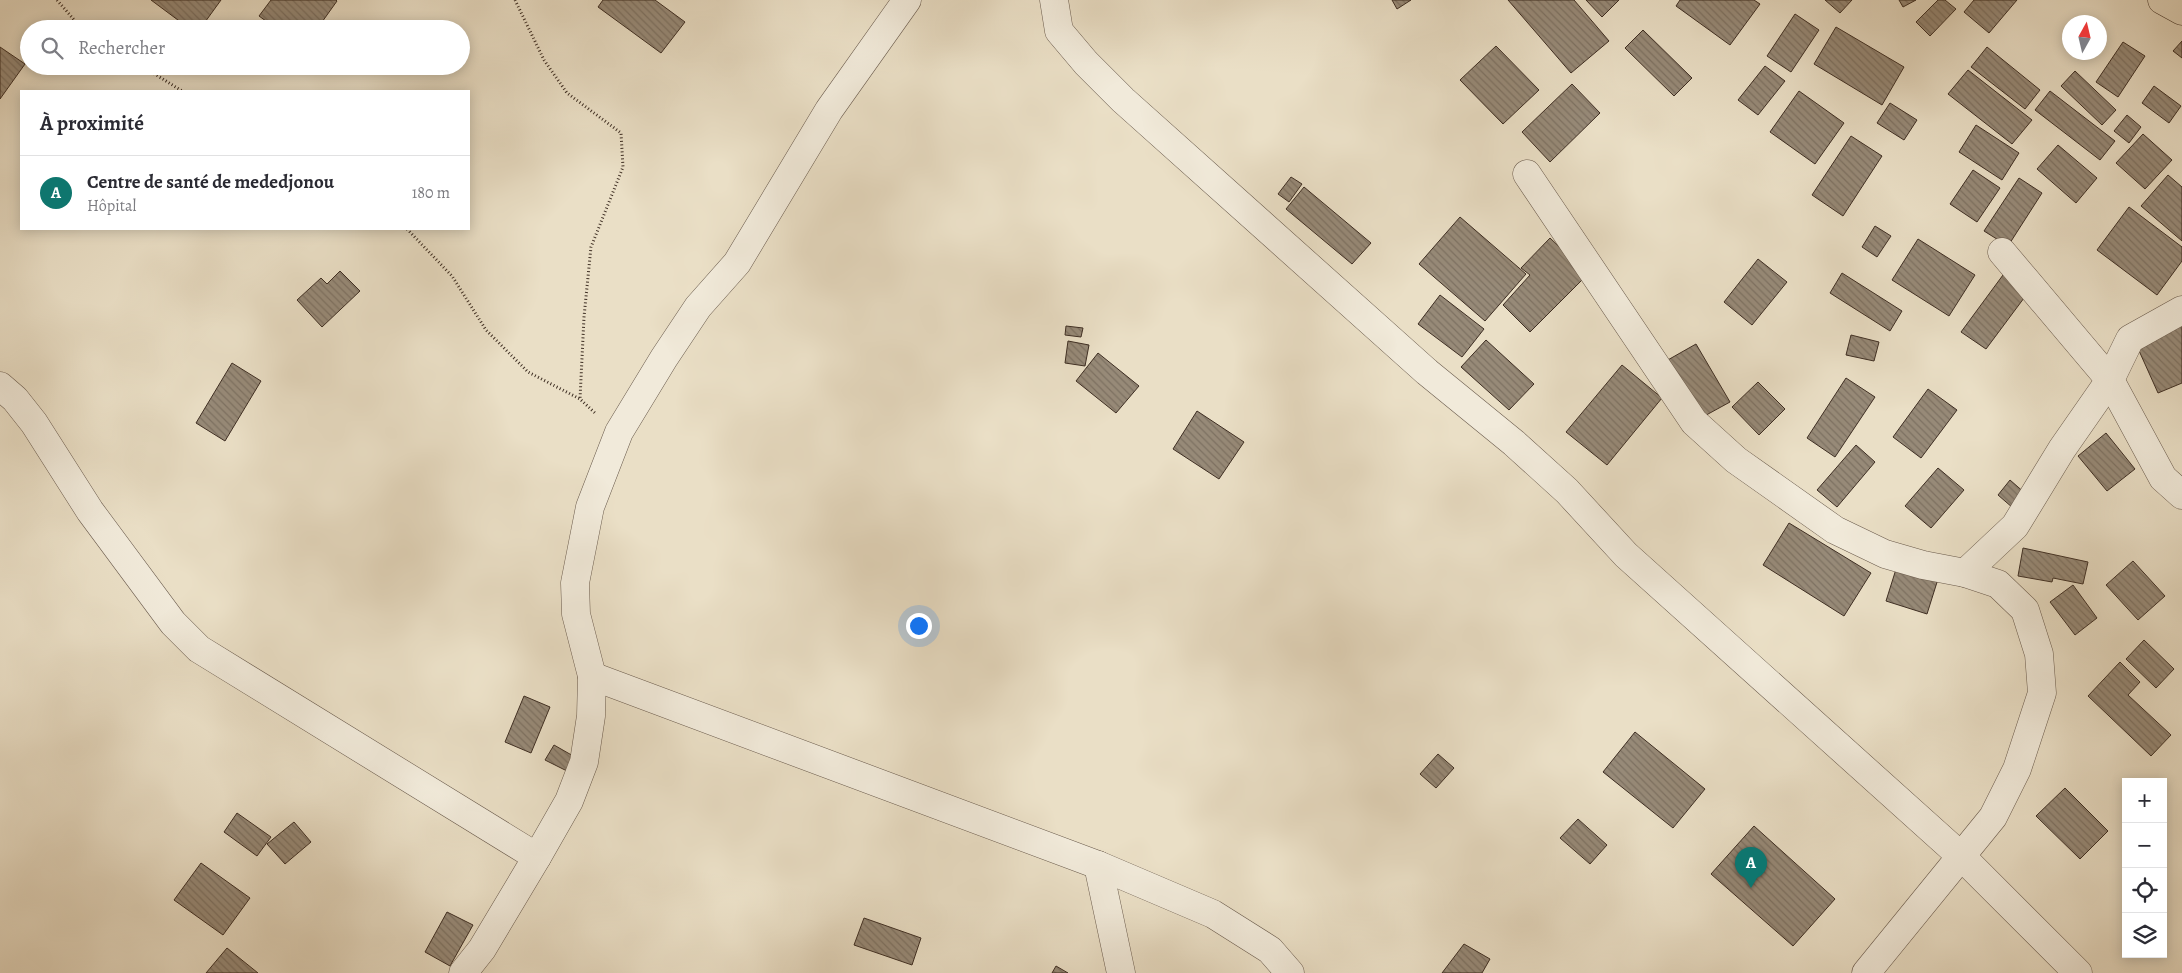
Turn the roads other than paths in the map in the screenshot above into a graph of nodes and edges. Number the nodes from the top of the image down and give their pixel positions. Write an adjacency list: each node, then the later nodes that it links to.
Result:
1 (907, 0): 12 (street)
2 (1054, 0): 14 (street)
3 (2162, 0): 4 (main road)
4 (2182, 11)
5 (1527, 174): 11 (street)
6 (2002, 252): 8 (street)
7 (2182, 310): 8 (street)
8 (2110, 380): 10 (street); 11 (street)
9 (0, 386): 13 (street)
10 (2182, 495)
11 (1965, 573): 14 (street)
12 (592, 676): 13 (street); 15 (street)
13 (537, 857): 16 (street)
14 (1962, 857): 19 (street); 20 (street)
15 (1098, 865): 17 (street); 18 (street)
16 (463, 973)
17 (1121, 973)
18 (1290, 973)
19 (1866, 973)
20 (2078, 973)

